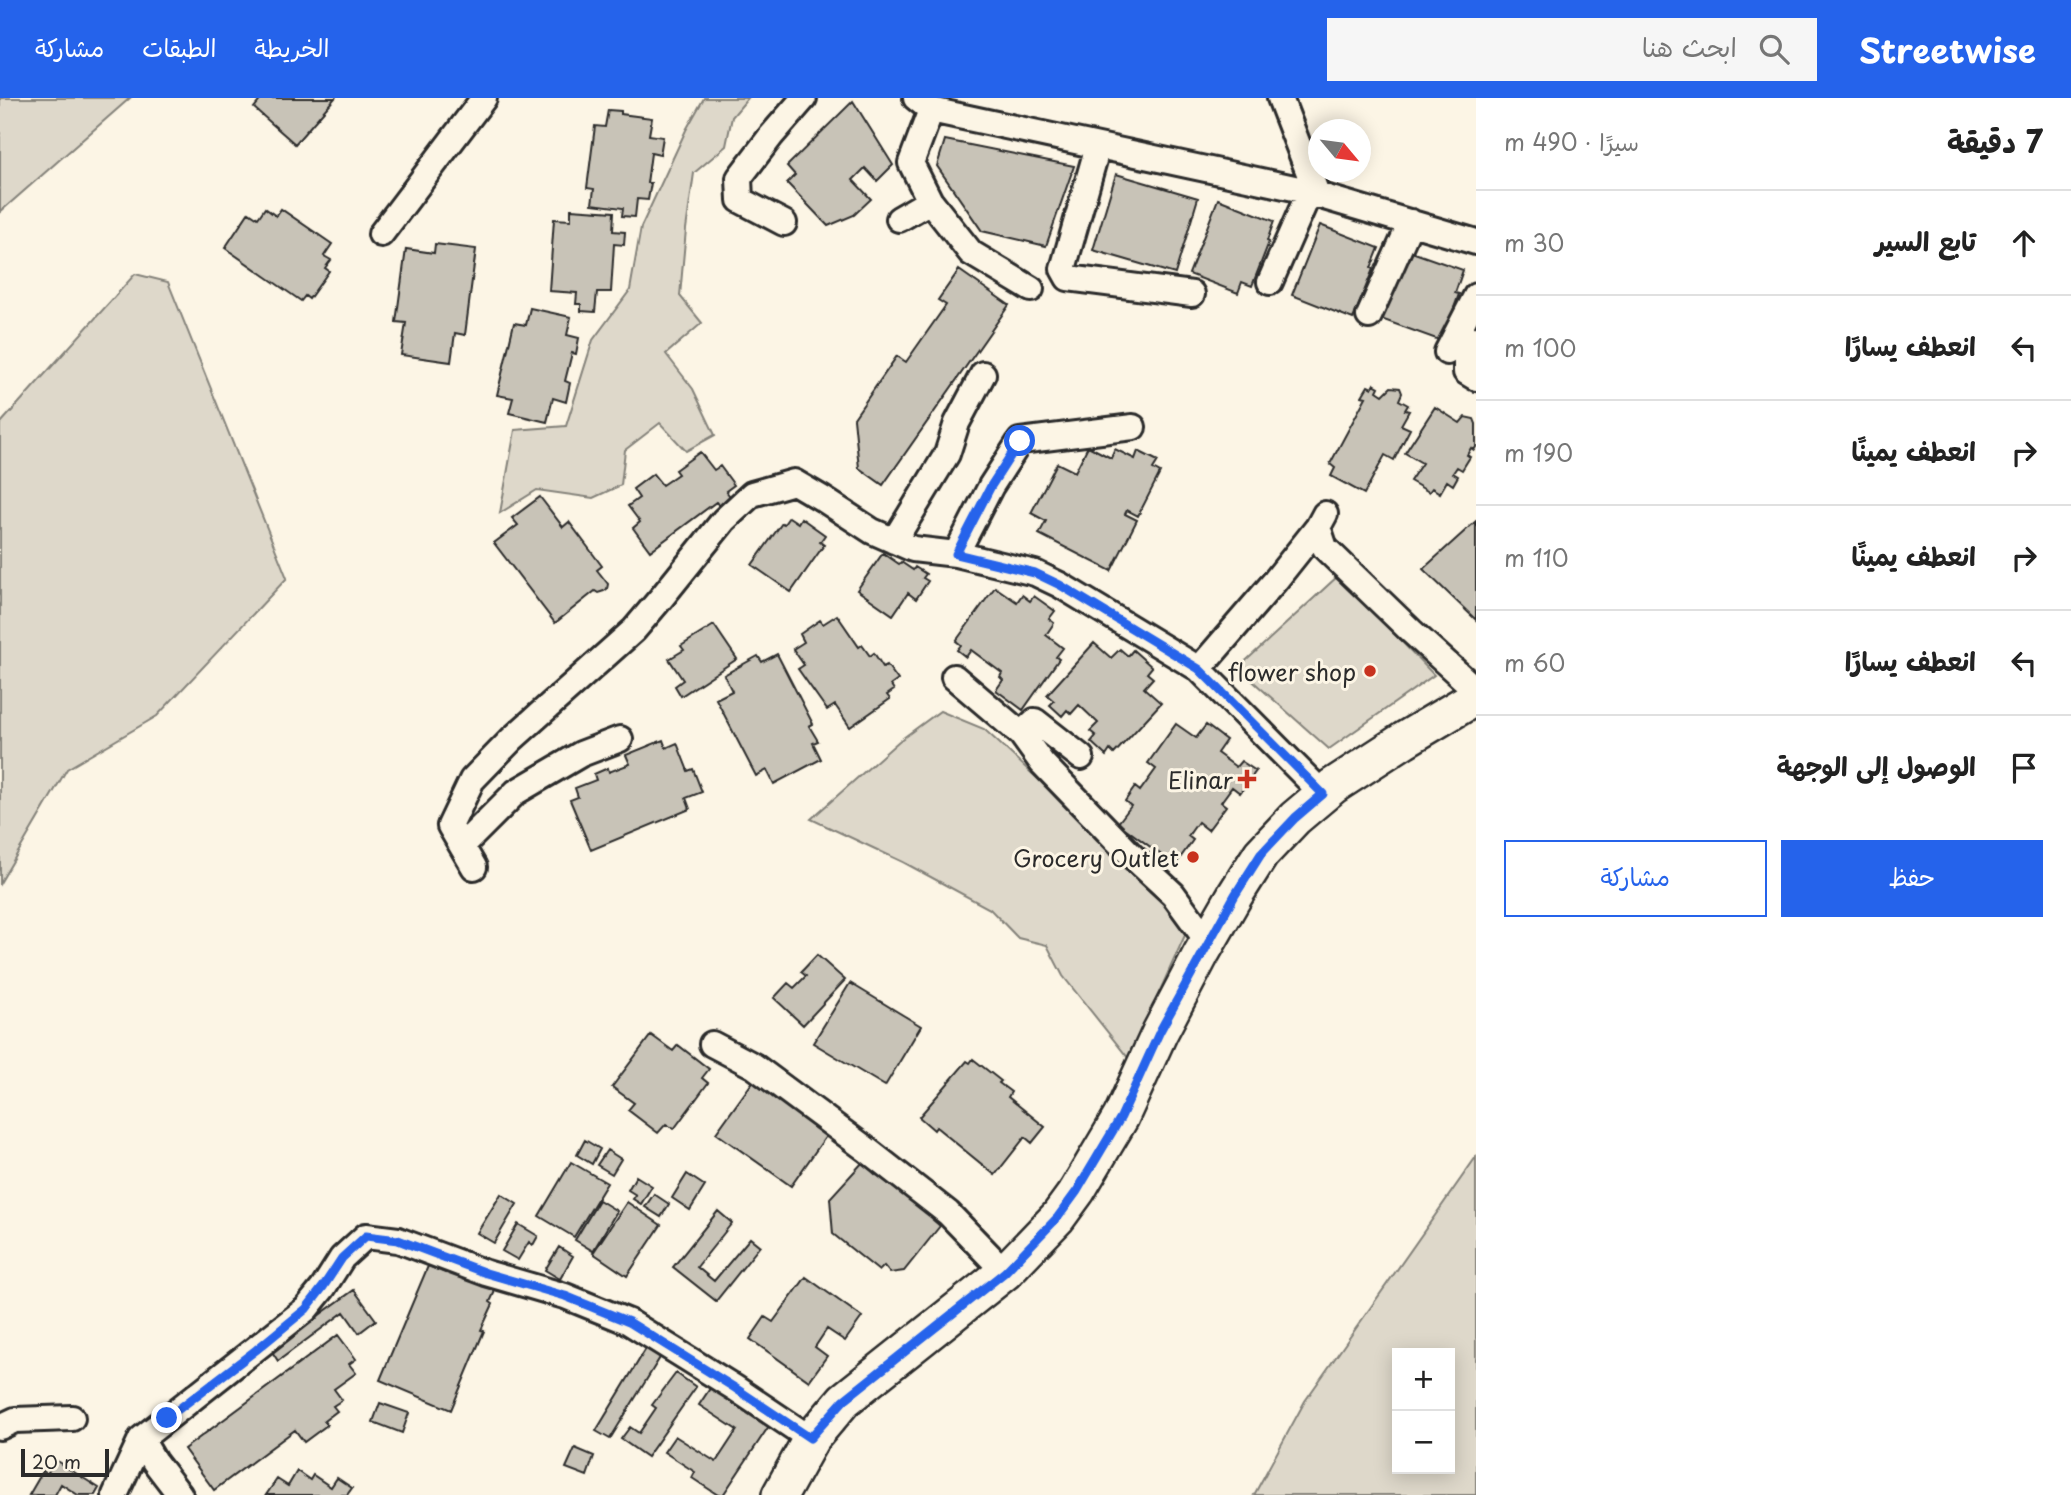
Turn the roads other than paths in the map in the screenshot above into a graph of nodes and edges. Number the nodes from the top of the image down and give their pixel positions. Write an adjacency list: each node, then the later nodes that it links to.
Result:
1 (484, 98): 11 (street)
2 (804, 98): 10 (street)
3 (1280, 98): 6 (street)
4 (924, 104): 5 (street); 7 (street)
5 (1098, 146): 6 (street); 15 (street)
6 (1313, 194): 9 (street); 13 (street)
7 (930, 201): 8 (street); 14 (street)
8 (899, 219)
9 (1411, 222): 12 (street); 17 (street)
10 (784, 223)
11 (381, 234)
12 (1476, 242)
13 (1270, 282)
14 (1031, 289)
15 (1192, 294)
16 (1476, 296): 19 (street)
17 (1369, 316)
18 (1476, 339): 21 (street)
19 (1447, 352)
20 (983, 374): 23 (street)
21 (1476, 378)
22 (1133, 427): 24 (street)
23 (894, 541): 24 (street); 33 (street)
24 (956, 554): 25 (street)
25 (1199, 669): 27 (street); 32 (street)
26 (954, 677): 29 (street)
27 (1476, 690)
28 (1476, 697): 32 (main road)
29 (1021, 734): 31 (street); 35 (street)
30 (620, 739): 33 (street)
31 (1081, 757)
32 (1323, 794): 35 (main road)
33 (462, 846): 34 (street)
34 (474, 867)
35 (1208, 942): 37 (main road)
36 (712, 1044): 37 (street)
37 (1005, 1272): 40 (main road)
38 (72, 1418): 39 (street)
39 (0, 1427)
40 (810, 1438): 41 (street); 44 (main road)
41 (141, 1439): 42 (street); 43 (street)
42 (115, 1495)
43 (180, 1495)
44 (780, 1495)

